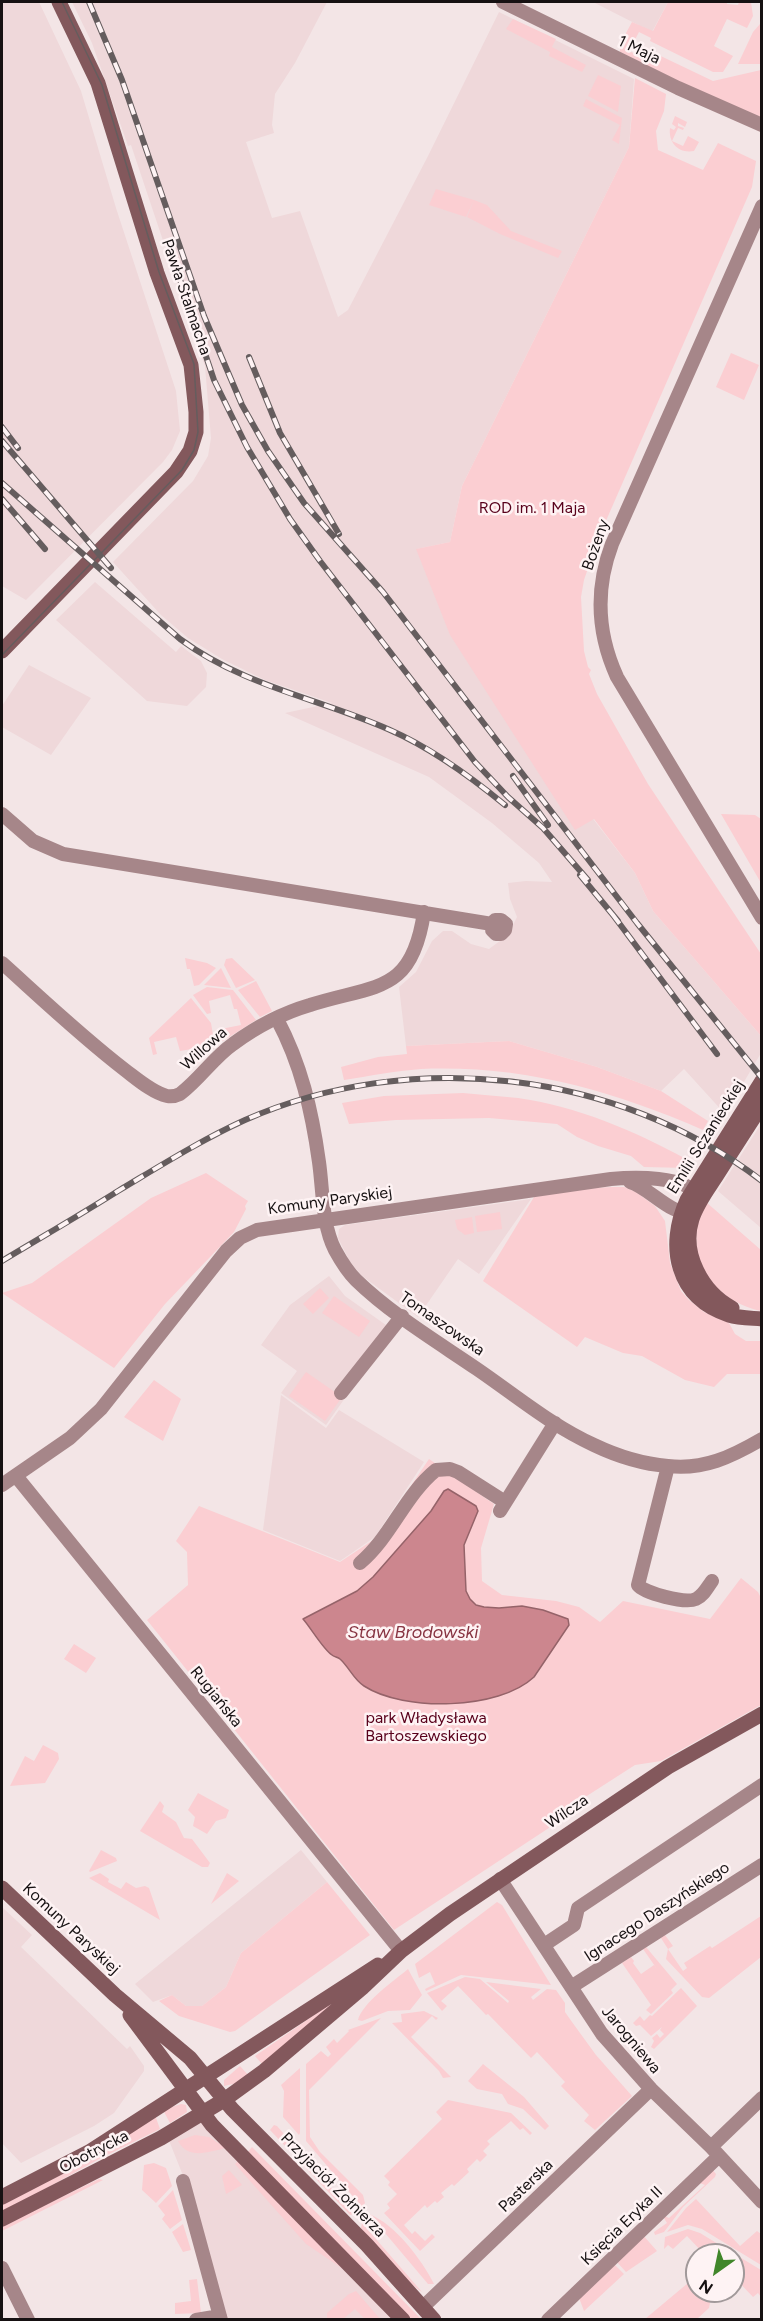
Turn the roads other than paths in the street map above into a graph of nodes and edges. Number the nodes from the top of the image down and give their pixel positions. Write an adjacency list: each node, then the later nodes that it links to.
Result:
1 (59, 2): 5 (street, Pawła Stalmacha)
2 (503, 2): 3 (street, 1 Maja)
3 (762, 125)
4 (762, 206): 8 (street, Bożeny)
5 (2, 651)
6 (2, 814): 7 (street)
7 (424, 912): 9 (street); 11 (street, Willowa)
8 (762, 918)
9 (492, 924)
10 (2, 963): 11 (street, Willowa)
11 (277, 1019): 16 (street, Tomaszowska)
12 (762, 1081): 13 (street, Emilii Sczanieckiej)
13 (755, 1107): 15 (street, Emilii Sczanieckiej)
14 (610, 1179): 15 (street, Komuny Paryskiej); 15 (street, Komuny Paryskiej); 16 (street, Komuny Paryskiej)
15 (693, 1203): 18 (street)
16 (327, 1220): 17 (street, Tomaszowska); 23 (street, Komuny Paryskiej)
17 (402, 1316): 19 (street); 20 (street, Tomaszowska)
18 (761, 1319)
19 (342, 1393)
20 (555, 1423): 22 (street, Tomaszowska); 25 (street)
21 (762, 1439): 22 (street, Tomaszowska)
22 (668, 1466): 26 (street)
23 (16, 1476): 24 (street); 33 (street, Rugiańska)
24 (2, 1485)
25 (360, 1563)
26 (711, 1581)
27 (762, 1714): 30 (street, Wilcza)
28 (762, 1785): 32 (street)
29 (761, 1866): 34 (street, Ignacego Daszyńskiego)
30 (500, 1879): 32 (street, Jarogniewa); 33 (street, Wilcza)
31 (2, 1888): 35 (street, Komuny Paryskiej)
32 (544, 1945): 34 (street, Jarogniewa)
33 (401, 1951): 36 (street, Wilcza); 40 (street, Wilcza)
34 (571, 1988): 37 (street, Jarogniewa)
35 (116, 1995): 36 (street, Komuny Paryskiej); 38 (street, Komuny Paryskiej)
36 (205, 2077): 38 (street, Wilcza); 40 (street, Przyjaciół Żołnierza)
37 (651, 2089): 42 (street, Jarogniewa); 48 (street, Pasterska)
38 (184, 2090): 41 (street); 44 (street, Obotrycka)
39 (762, 2098): 42 (street, Księcia Eryka II)
40 (224, 2100): 41 (street, Wilcza); 48 (street, Przyjaciół Żołnierza)
41 (202, 2114): 46 (street, Obotrycka); 52 (street)
42 (715, 2151): 45 (street, Jarogniewa); 54 (street, Księcia Eryka II)
43 (183, 2181): 49 (street)
44 (2, 2197)
45 (762, 2202)
46 (2, 2219)
47 (2, 2268): 50 (street)
48 (423, 2307): 53 (street, Przyjaciół Żołnierza)
49 (221, 2318): 51 (street)
50 (28, 2319)
51 (196, 2319)
52 (403, 2319)
53 (434, 2319)
54 (548, 2319)

